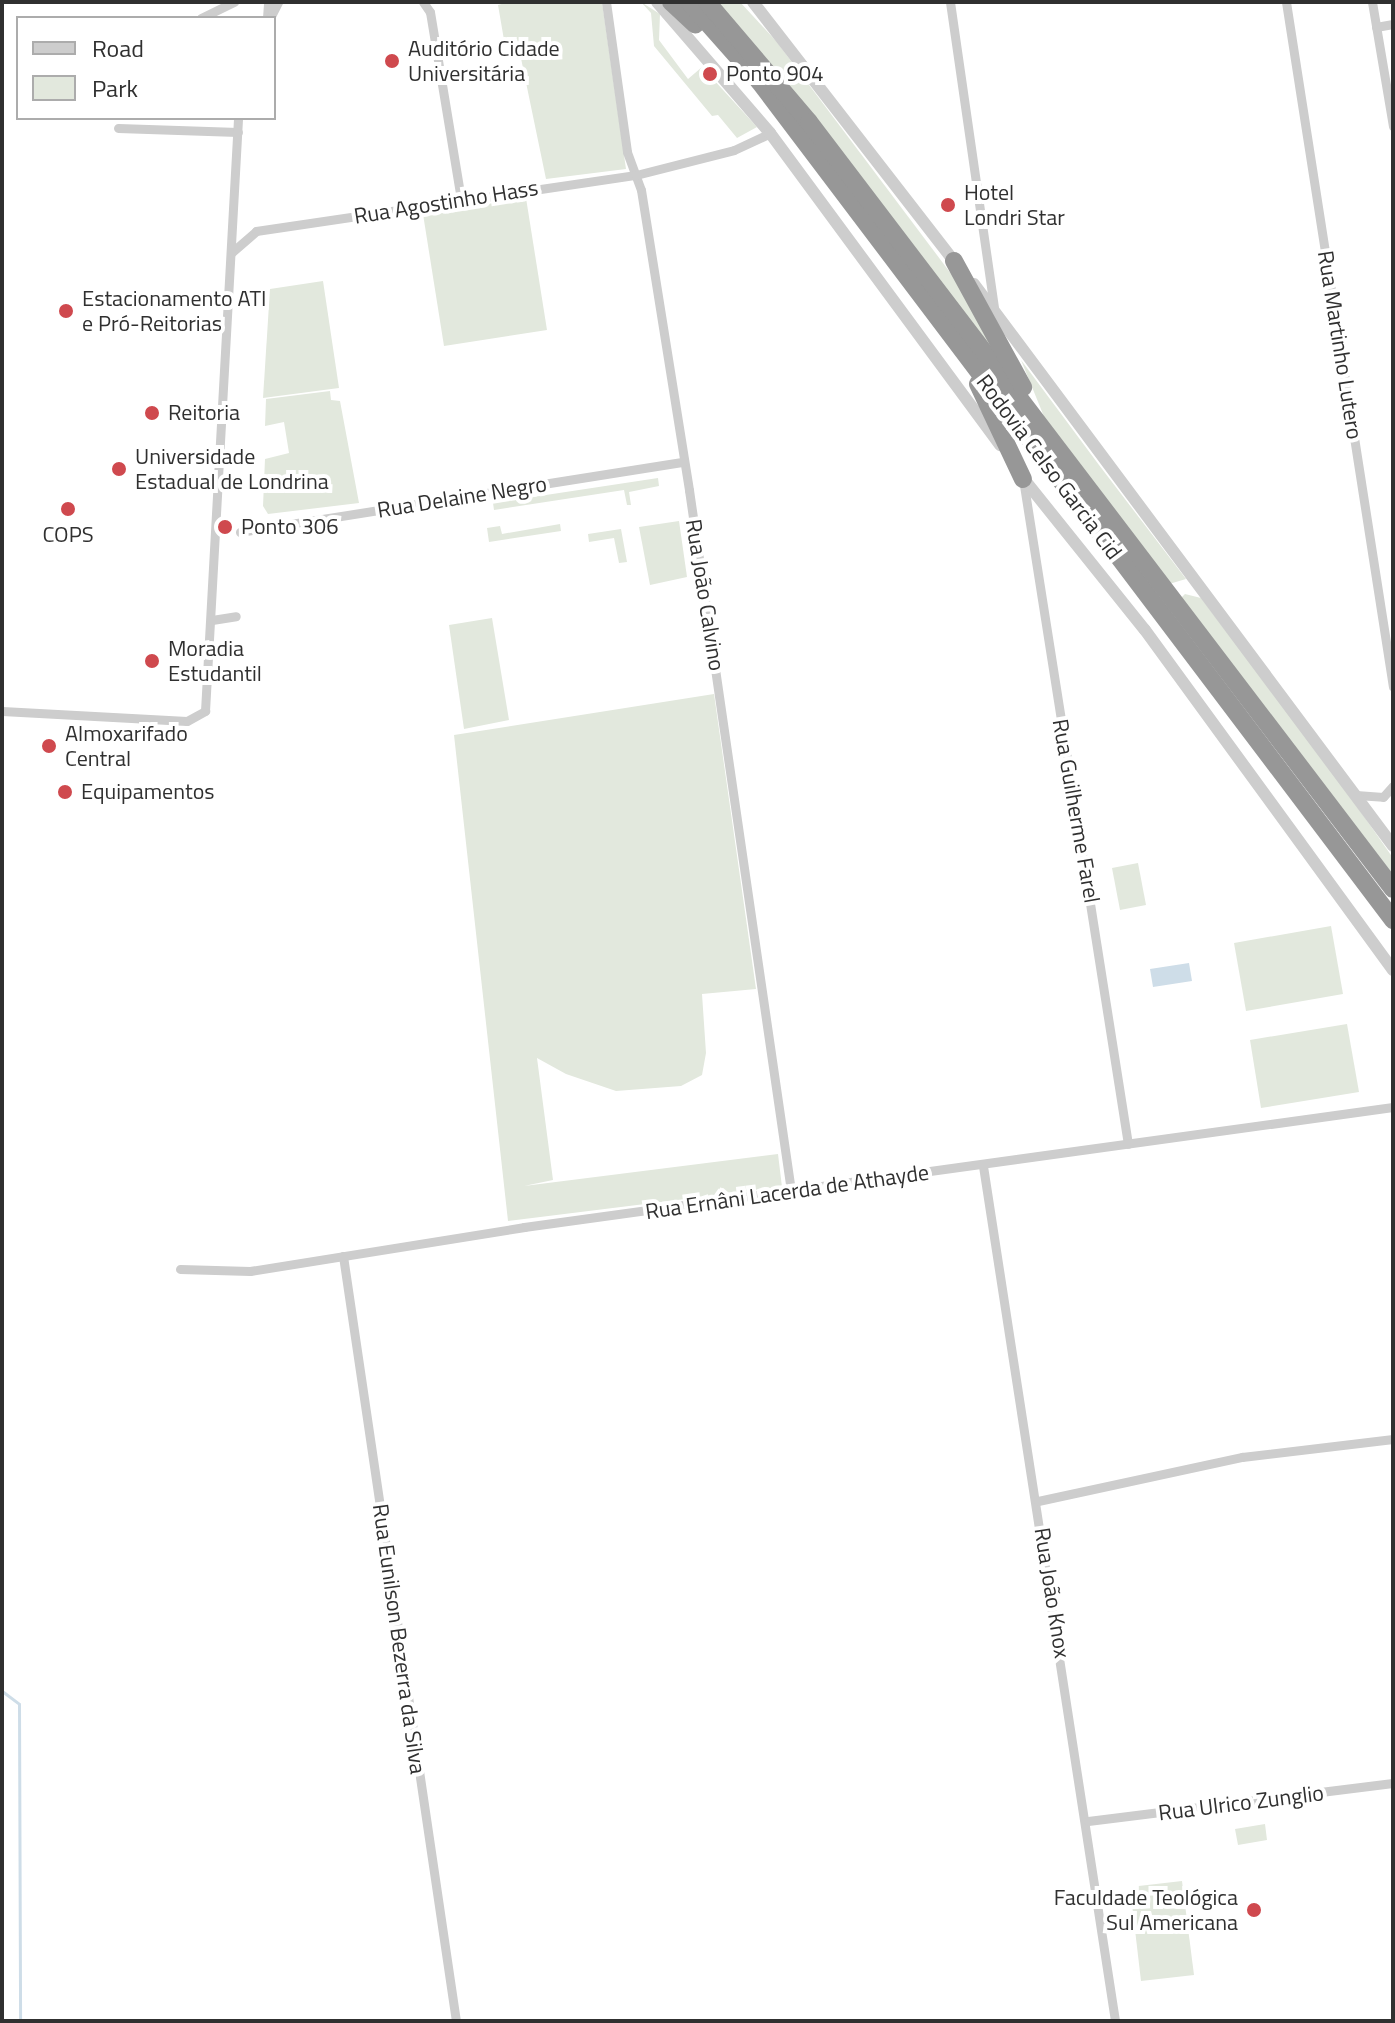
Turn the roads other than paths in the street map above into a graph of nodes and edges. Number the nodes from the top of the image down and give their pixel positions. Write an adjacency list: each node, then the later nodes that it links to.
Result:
1 (234, 2): 12 (street)
2 (423, 2): 22 (street)
3 (606, 2): 21 (street, Rua João Calvino)
4 (657, 2): 20 (street, Rodovia Celso Garcia Cid)
5 (671, 2): 15 (highway)
6 (689, 2): 15 (highway, Rodovia Celso Garcia Cid)
7 (707, 2): 27 (highway, Rodovia Celso Garcia Cid)
8 (753, 2): 24 (street)
9 (950, 2): 25 (street)
10 (1286, 2): 33 (street, Rua Martinho Lutero)
11 (1372, 2): 14 (street)
12 (205, 16)
13 (1393, 24): 14 (street)
14 (1376, 27): 17 (street)
15 (759, 81): 26 (highway, Rodovia Celso Garcia Cid)
16 (238, 120): 19 (street)
17 (1393, 126)
18 (118, 128): 19 (street)
19 (238, 132): 23 (street)
20 (770, 133): 21 (street, Rua Agostinho Hass); 29 (street, Rodovia Celso Garcia Cid)
21 (636, 175): 22 (street, Rua Agostinho Hass); 28 (street, Rua João Calvino)
22 (461, 199): 23 (street, Rua Agostinho Hass)
23 (231, 253): 32 (street)
24 (954, 261): 25 (street); 27 (highway)
25 (994, 308): 37 (street)
26 (961, 349): 29 (highway); 40 (highway, Rodovia Celso Garcia Cid)
27 (1039, 422): 39 (highway, Rodovia Celso Garcia Cid)
28 (684, 462): 30 (street, Rua Delaine Negro); 45 (street, Rua João Calvino)
29 (1023, 479): 41 (street, Rodovia Celso Garcia Cid); 43 (street, Rua Guilherme Farel)
30 (240, 532)
31 (236, 616): 32 (street)
32 (212, 620): 35 (street)
33 (1390, 636): 34 (street, Rua Martinho Lutero)
34 (1393, 687)
35 (2, 711)
36 (1393, 786): 37 (street)
37 (1356, 795): 38 (street)
38 (1393, 846)
39 (1393, 889)
40 (1393, 920)
41 (1393, 970)
42 (1393, 1107): 43 (street, Rua Ernâni Lacerda de Athayde)
43 (1128, 1144): 44 (street, Rua Ernâni Lacerda de Athayde)
44 (983, 1166): 45 (street, Rua Ernâni Lacerda de Athayde); 49 (street, Rua João Knox)
45 (791, 1191): 46 (street, Rua Ernâni Lacerda de Athayde)
46 (343, 1256): 47 (street, Rua Ernâni Lacerda de Athayde); 52 (street, Rua Eunilson Bezerra da Silva)
47 (180, 1269)
48 (1393, 1439): 49 (street)
49 (1038, 1501): 51 (street, Rua João Knox)
50 (1393, 1783): 51 (street, Rua Ulrico Zunglio)
51 (1088, 1821): 53 (street, Rua João Knox)
52 (456, 2021)
53 (1115, 2021)

